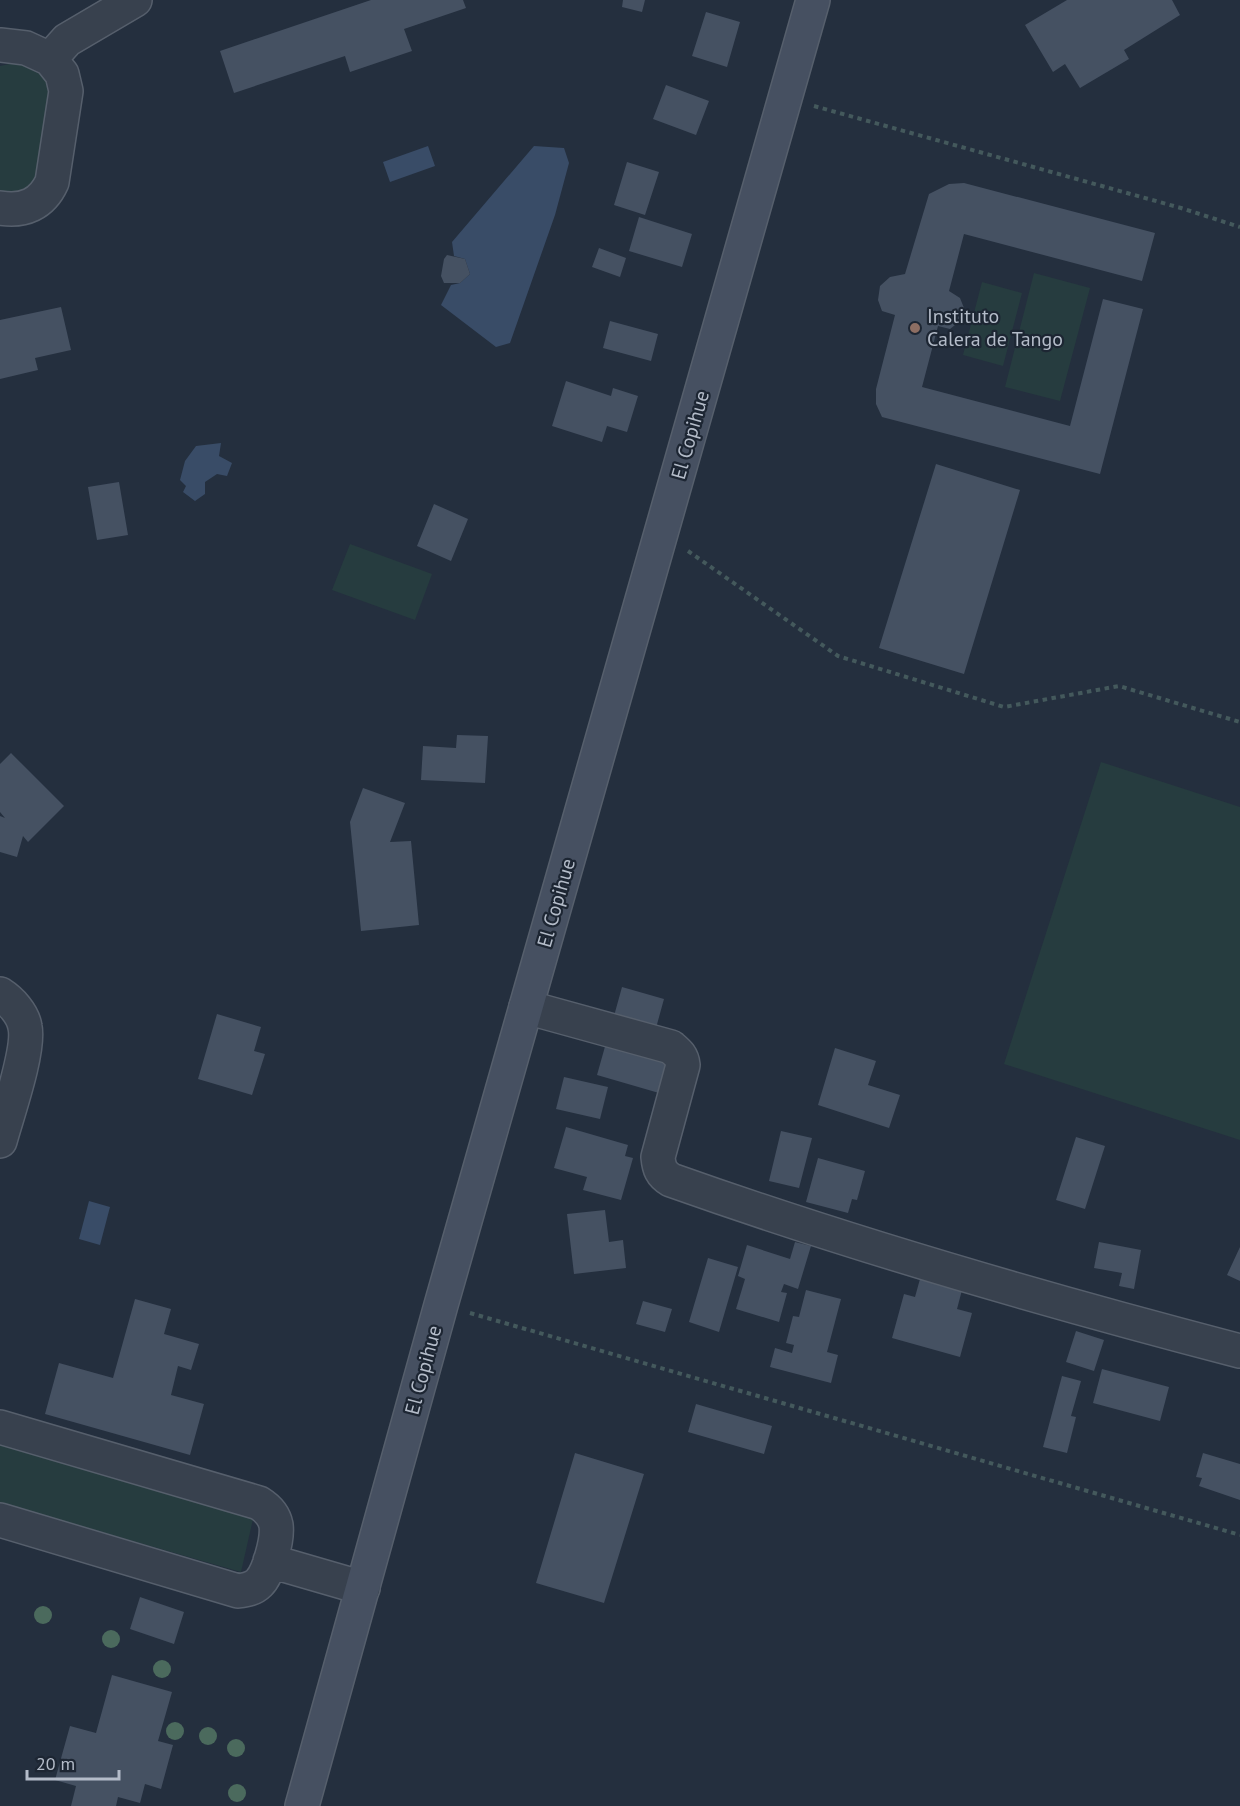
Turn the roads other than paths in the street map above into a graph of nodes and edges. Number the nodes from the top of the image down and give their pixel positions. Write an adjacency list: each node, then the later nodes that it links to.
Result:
1 (135, 0): 4 (street)
2 (813, 0): 7 (main road, El Copihue)
3 (0, 45): 4 (street)
4 (50, 59): 5 (street)
5 (0, 208)
6 (0, 994): 8 (street)
7 (526, 1007): 9 (street); 13 (main road, El Copihue)
8 (0, 1141)
9 (1240, 1351)
10 (0, 1427): 12 (street)
11 (0, 1520): 12 (street)
12 (270, 1561): 13 (street)
13 (363, 1588): 14 (main road, El Copihue)
14 (302, 1806)

